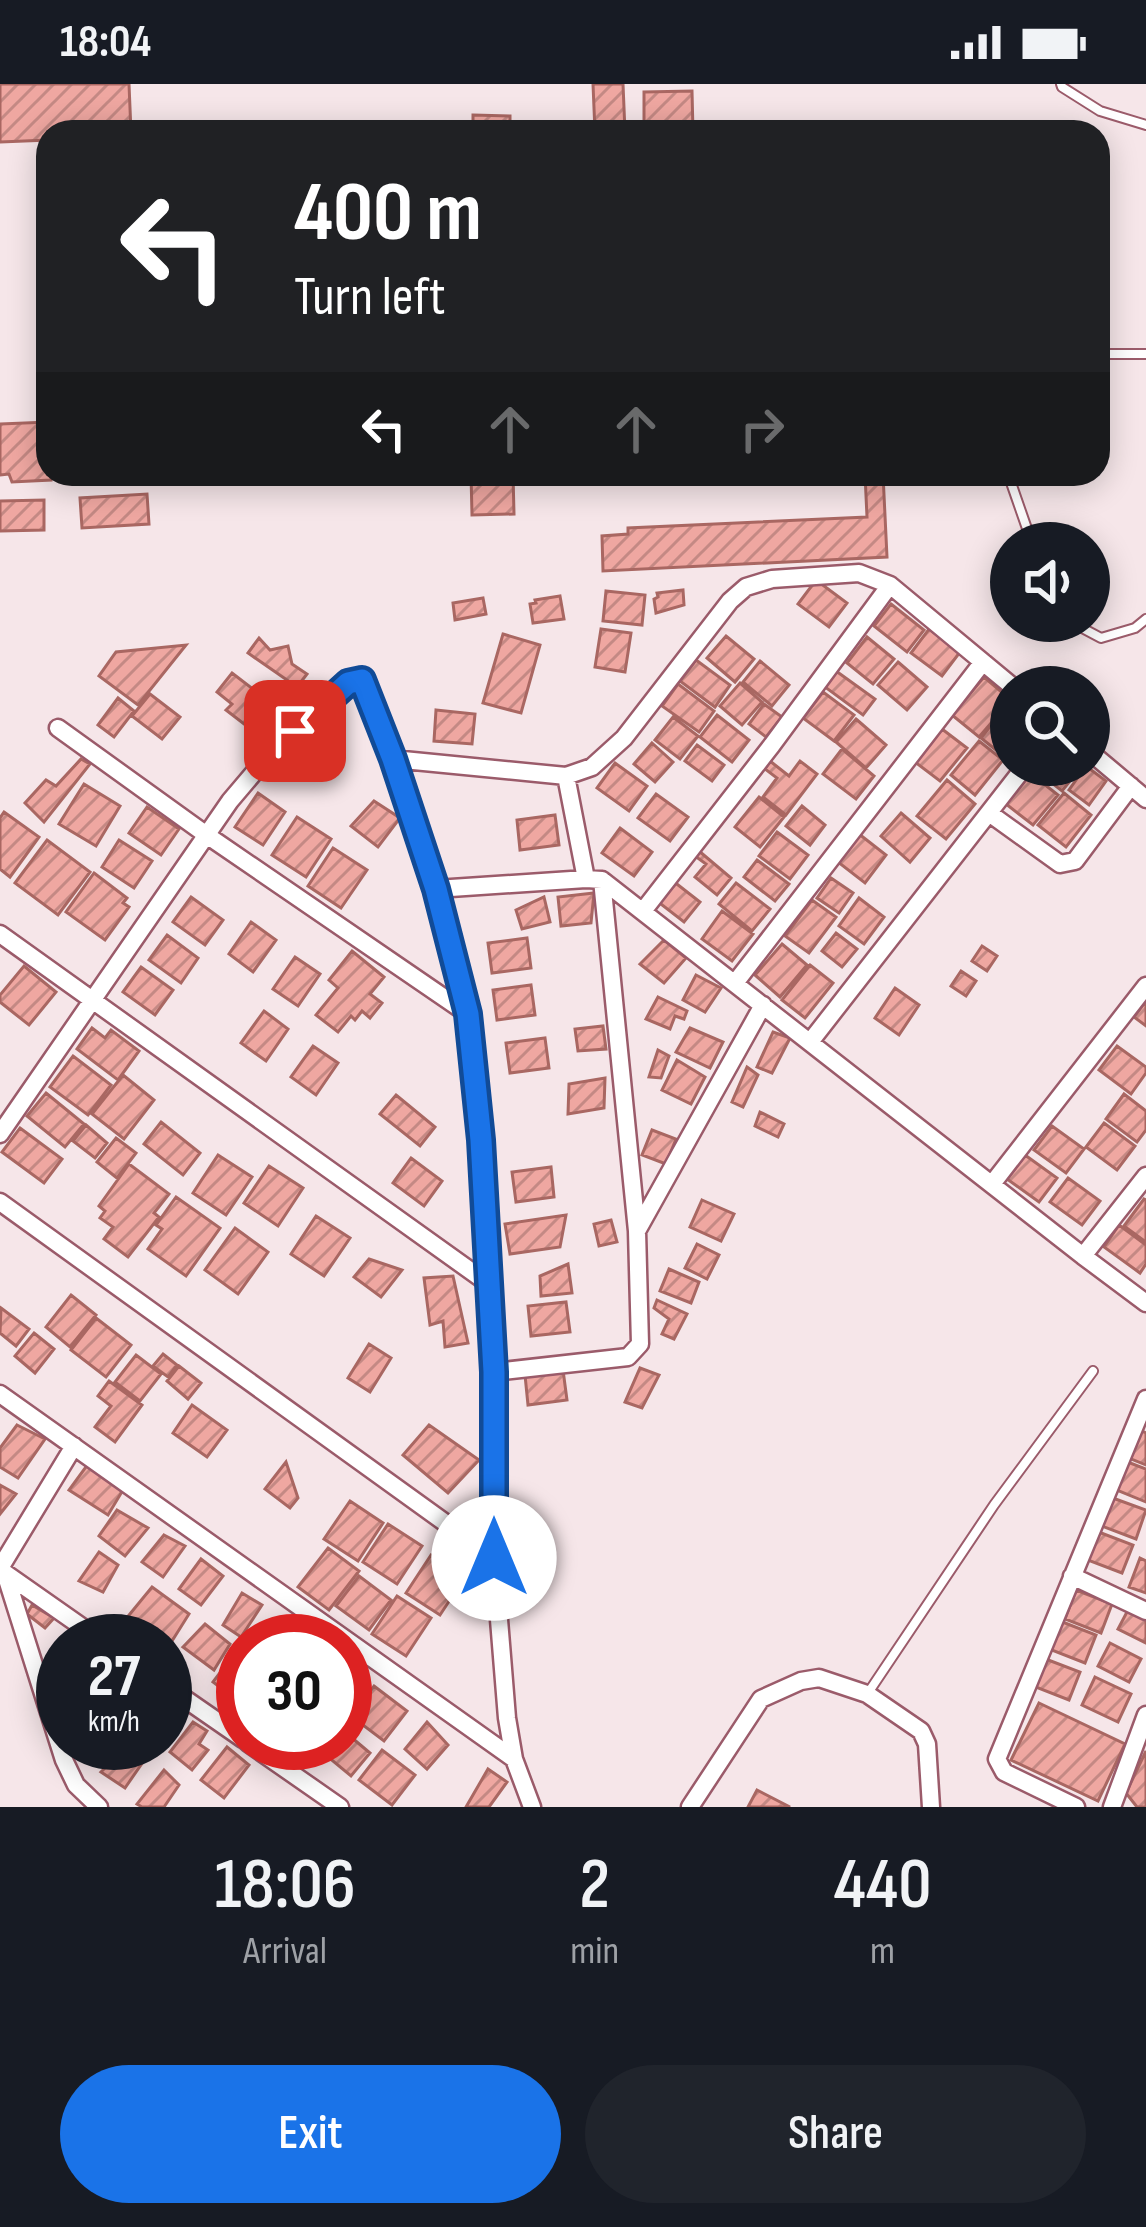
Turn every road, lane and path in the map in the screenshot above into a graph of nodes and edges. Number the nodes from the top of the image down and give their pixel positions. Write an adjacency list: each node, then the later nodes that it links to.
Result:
1 (1061, 84): 2 (lane)
2 (1146, 125)
3 (1110, 354): 4 (lane)
4 (1146, 354)
5 (1012, 486): 6 (lane)
6 (1025, 522)
7 (890, 585): 10 (street); 15 (street); 23 (street)
8 (1146, 619): 9 (lane)
9 (1110, 635)
10 (983, 662): 11 (street); 25 (street)
11 (990, 668)
12 (58, 728): 20 (street)
13 (393, 759): 15 (street); 20 (street); 22 (street)
14 (1110, 768): 17 (street)
15 (566, 776): 21 (street)
16 (1010, 786): 19 (street)
17 (1131, 786): 18 (street); 19 (street)
18 (1146, 799)
19 (989, 813): 30 (street)
20 (208, 836): 27 (street); 29 (street)
21 (594, 880): 22 (street); 23 (street); 35 (street)
22 (436, 889): 29 (street)
23 (643, 911): 25 (street)
24 (0, 934): 27 (street)
25 (735, 983): 28 (street)
26 (1146, 986): 33 (street)
27 (92, 1000): 31 (street); 37 (street)
28 (764, 1006): 30 (street); 35 (street)
29 (468, 1014): 37 (street)
30 (810, 1042): 33 (street)
31 (0, 1134)
32 (1146, 1176): 36 (street)
33 (992, 1184): 36 (street)
34 (0, 1202): 44 (street)
35 (638, 1231): 40 (street)
36 (1083, 1256): 38 (street)
37 (489, 1284): 40 (street)
38 (1146, 1303)
39 (1093, 1371): 49 (lane)
40 (494, 1372): 44 (street)
41 (0, 1394): 43 (street)
42 (1146, 1399): 46 (street)
43 (74, 1446): 45 (street); 51 (street)
44 (494, 1558): 51 (street)
45 (2, 1570): 48 (street); 53 (street)
46 (1072, 1576): 47 (street); 58 (street)
47 (1146, 1611)
48 (64, 1614)
49 (867, 1694): 56 (street); 57 (street)
50 (1146, 1715): 59 (street)
51 (514, 1759): 55 (street)
52 (287, 1770): 54 (street)
53 (99, 1807)
54 (340, 1807)
55 (532, 1807)
56 (690, 1807)
57 (931, 1807)
58 (1076, 1807)
59 (1112, 1807)

